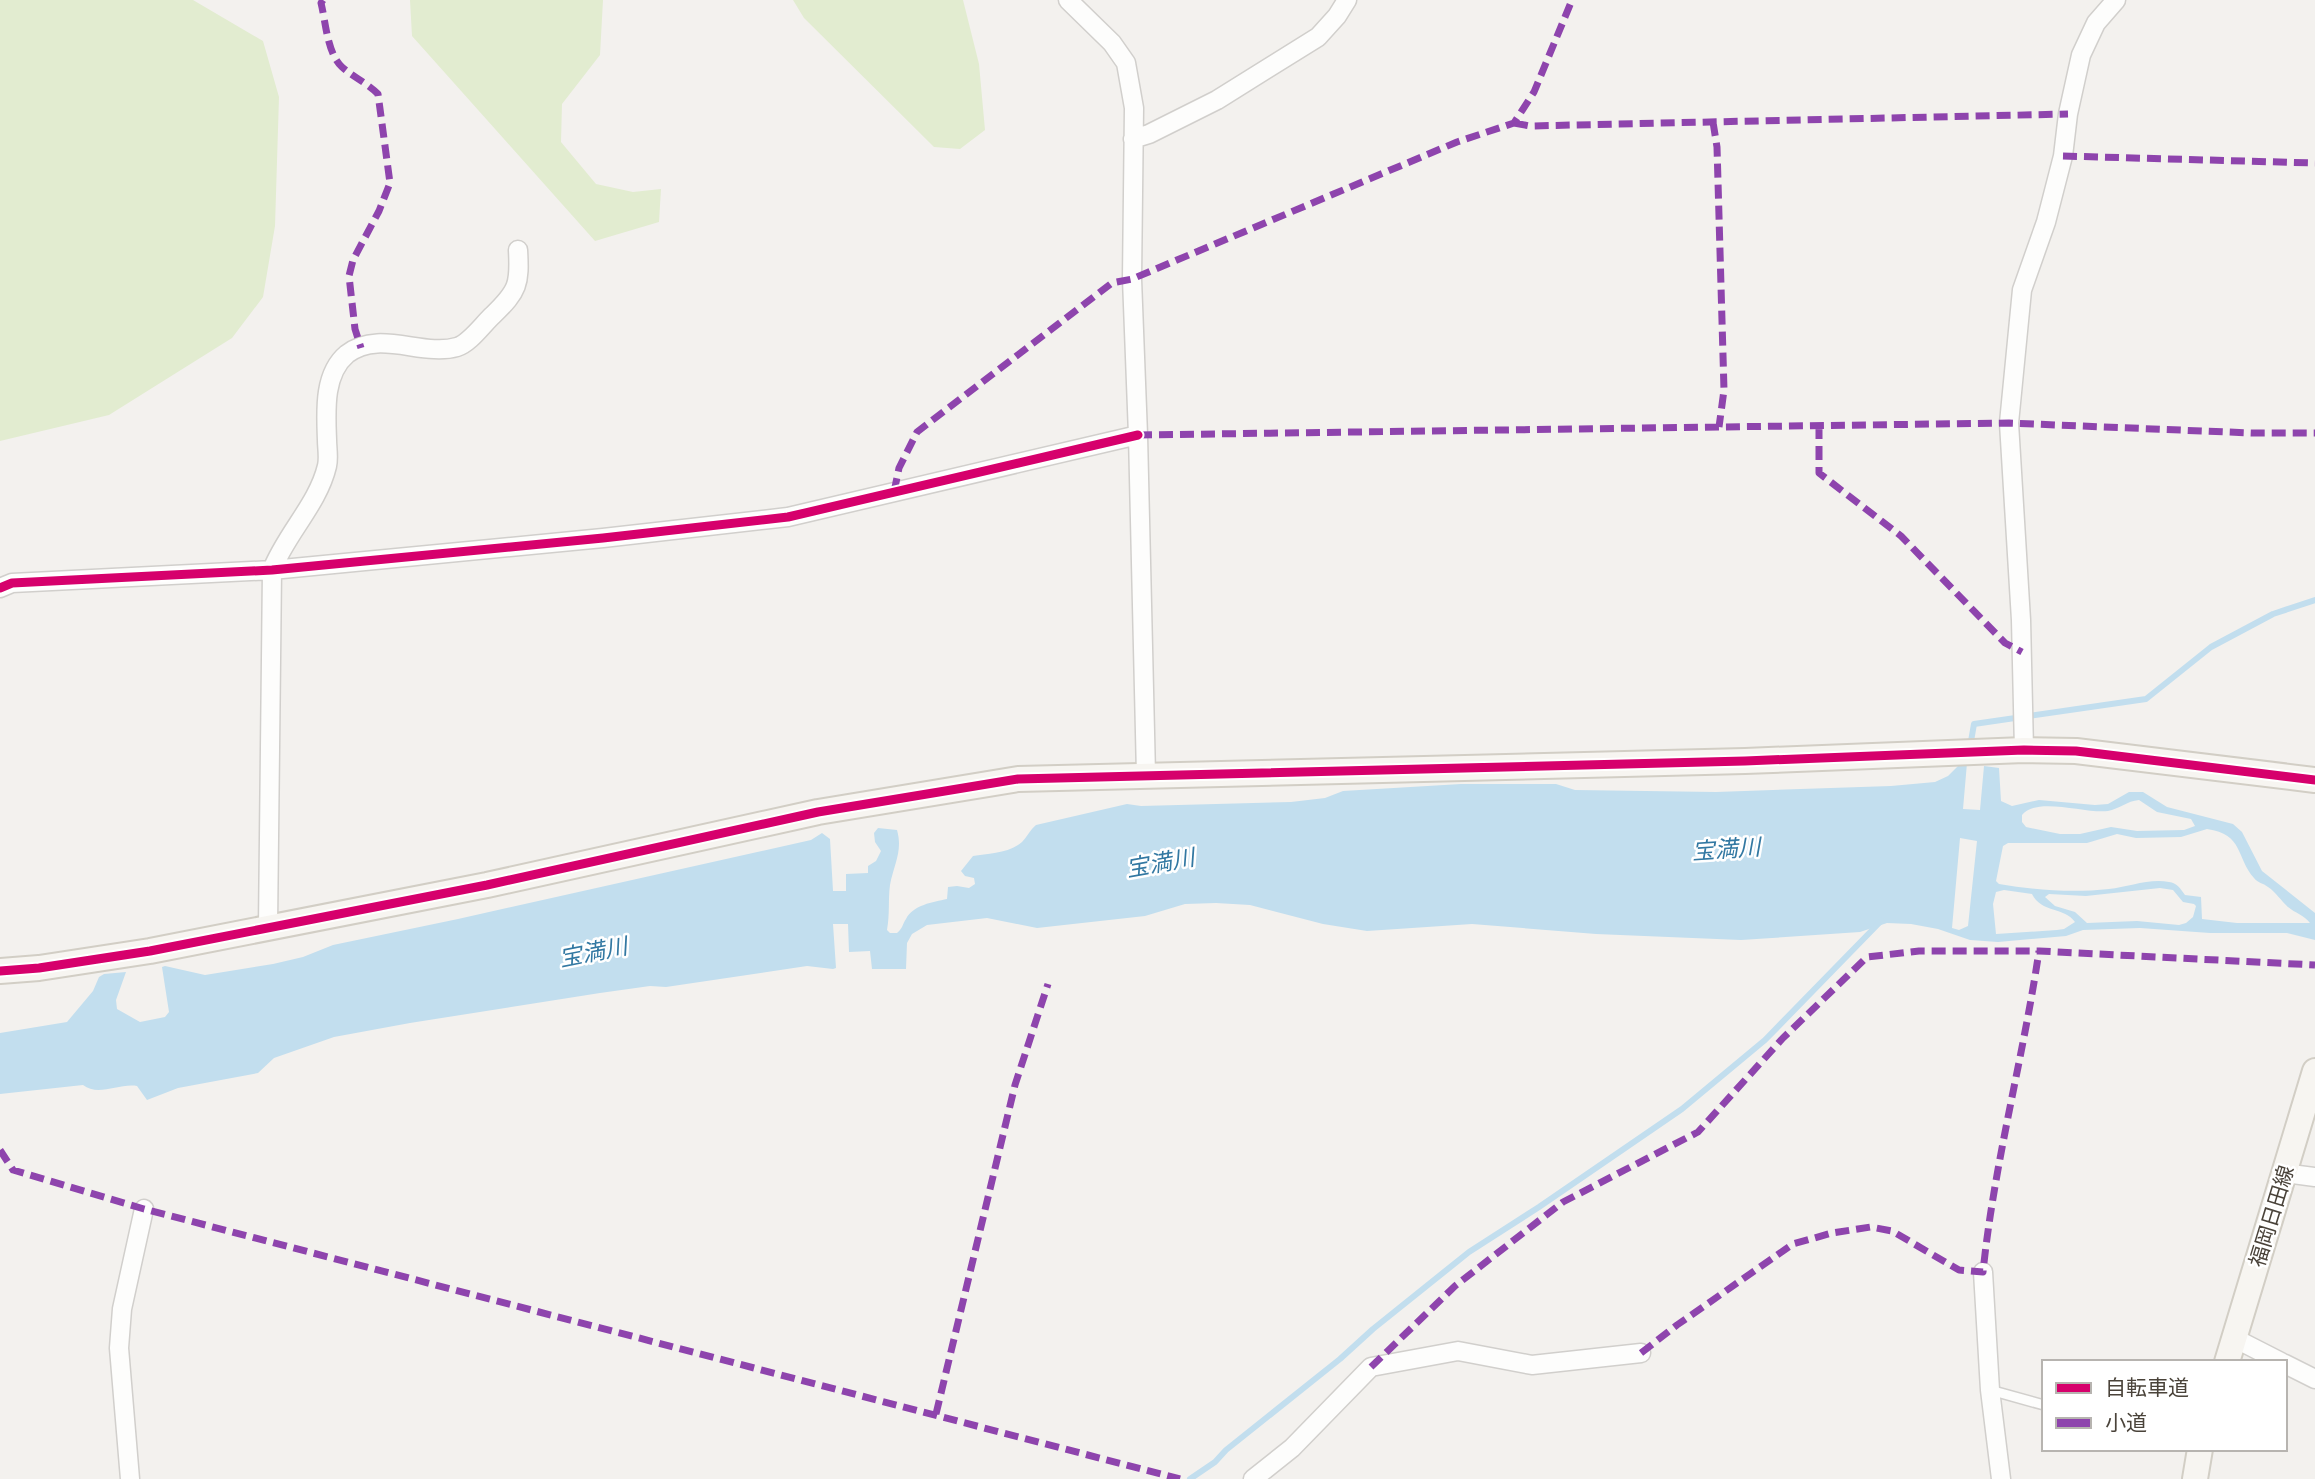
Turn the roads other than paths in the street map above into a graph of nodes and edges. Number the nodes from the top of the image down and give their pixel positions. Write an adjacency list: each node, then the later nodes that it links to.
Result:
1 (1068, 0): 4 (street)
2 (1347, 0): 4 (street)
3 (2116, 0): 9 (street)
4 (1133, 139): 6 (street)
5 (518, 250): 7 (street)
6 (1138, 435): 7 (street); 10 (street)
7 (272, 570): 8 (street); 12 (street)
8 (0, 588)
9 (2024, 750): 10 (street); 11 (street)
10 (1146, 775): 12 (street)
11 (2315, 780)
12 (268, 927): 13 (street)
13 (0, 971)
14 (2315, 1071): 15 (street, 福岡日田線)
15 (2284, 1173): 16 (street); 19 (street, 福岡日田線)
16 (2315, 1177)
17 (144, 1209): 28 (street)
18 (1983, 1272): 25 (street)
19 (2234, 1338): 21 (street, 福岡日田線); 22 (street)
20 (1641, 1353): 29 (street)
21 (2228, 1360)
22 (2277, 1360)
23 (2287, 1365): 24 (street)
24 (2315, 1379)
25 (1990, 1390): 26 (lane); 30 (street)
26 (2042, 1404)
27 (2200, 1451): 31 (street)
28 (130, 1479)
29 (1253, 1479)
30 (2001, 1479)
31 (2195, 1479)

